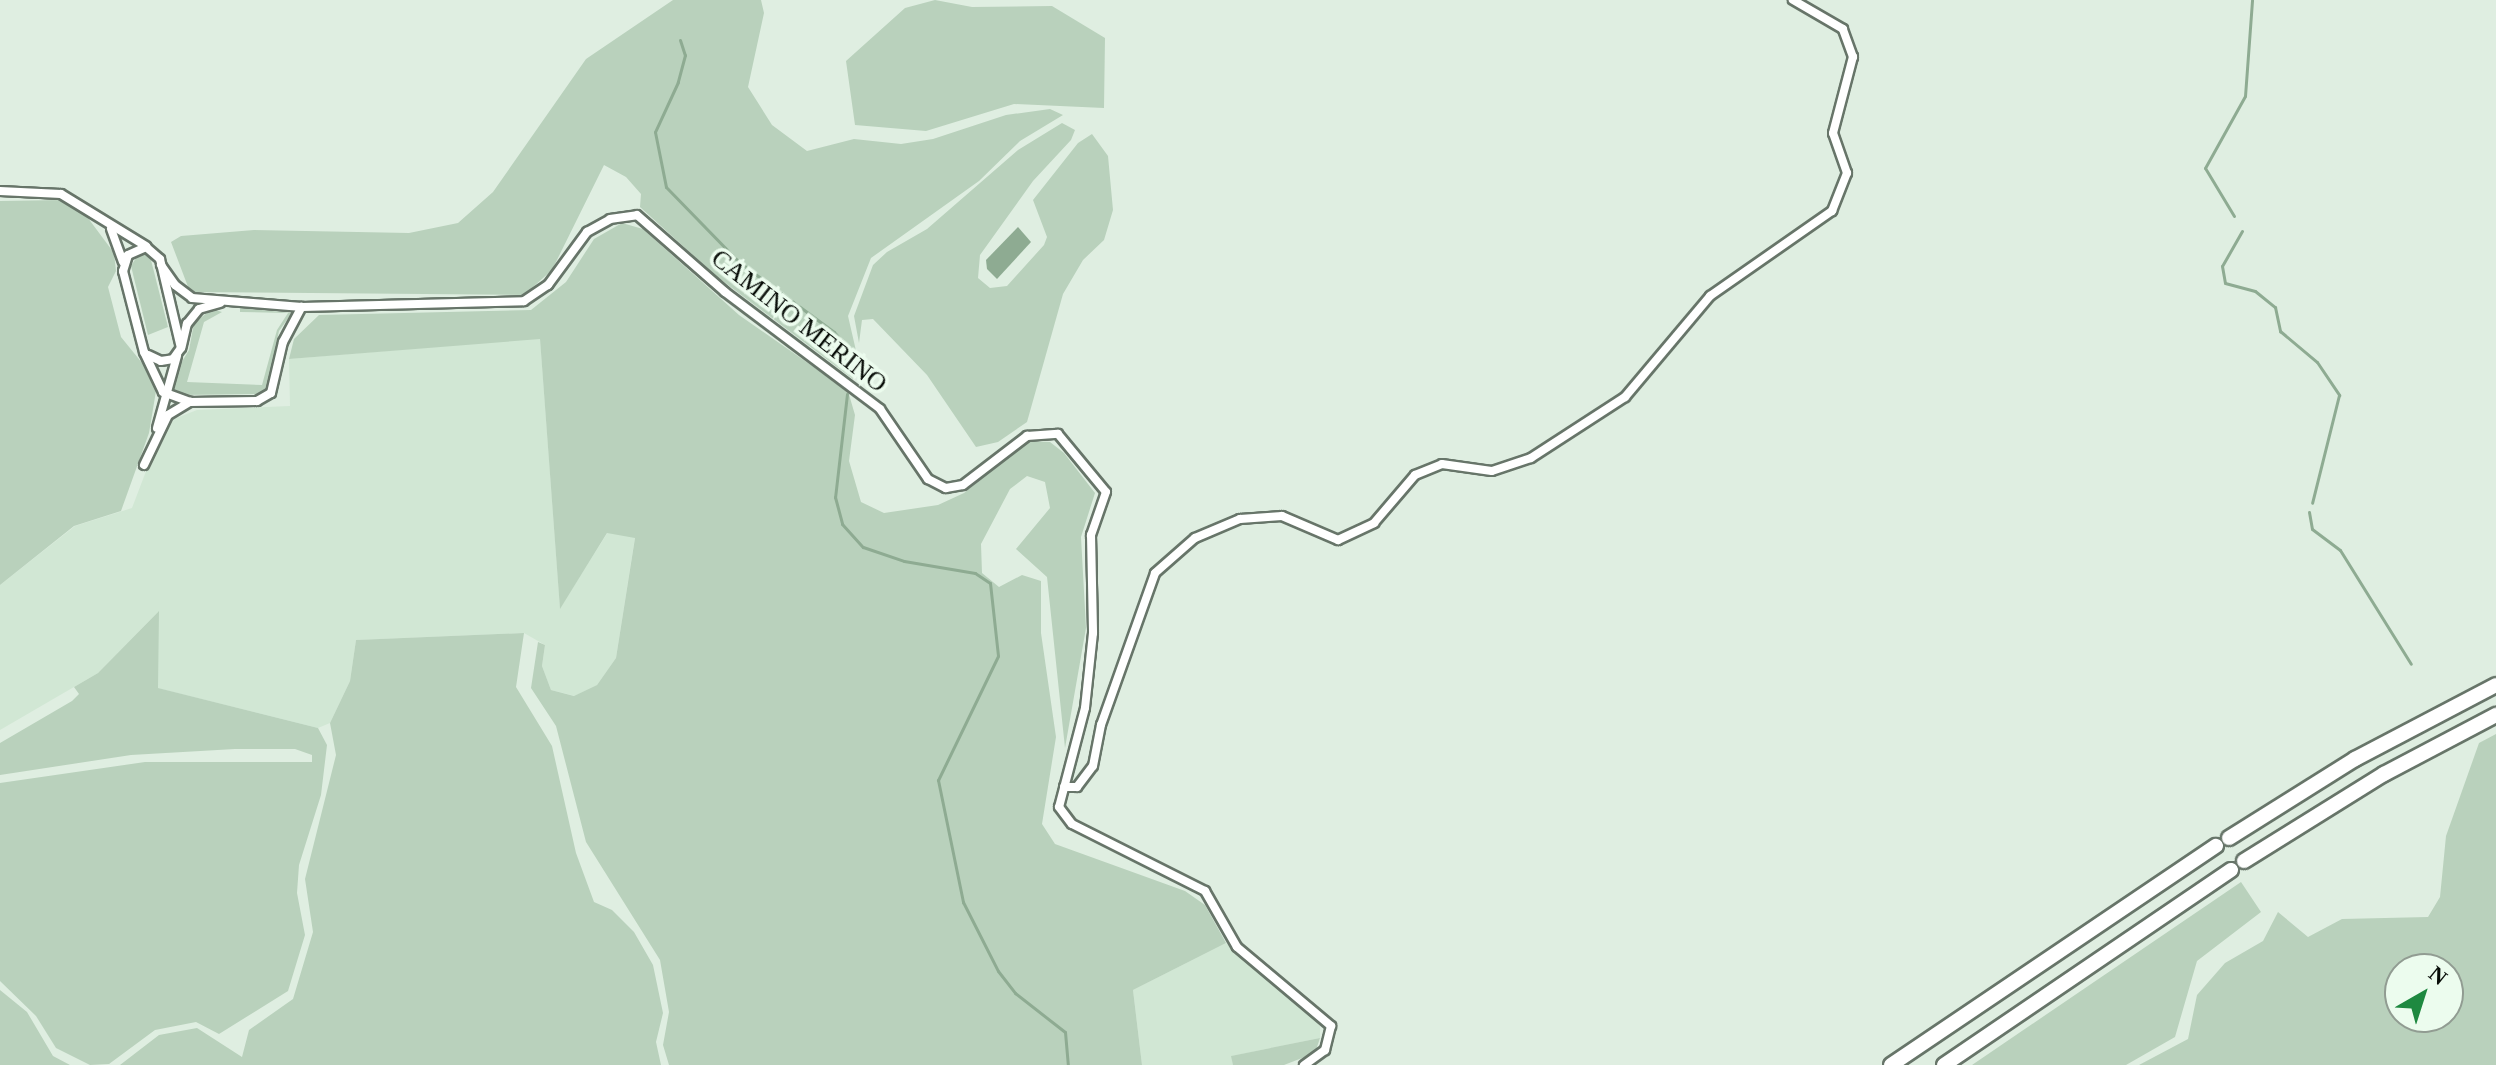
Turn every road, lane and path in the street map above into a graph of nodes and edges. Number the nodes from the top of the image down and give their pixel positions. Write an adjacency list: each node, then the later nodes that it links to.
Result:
1 (1793, 0): 17 (street)
2 (0, 191): 3 (street)
3 (110, 228): 4 (street); 5 (street)
4 (146, 247): 5 (street); 6 (street)
5 (123, 262): 10 (street)
6 (161, 265): 7 (street); 9 (street)
7 (229, 301): 8 (street); 9 (street)
8 (302, 307): 12 (street); 17 (street, CAMINO MERINO)
9 (179, 351): 10 (street); 11 (street)
10 (148, 355): 11 (street)
11 (163, 392): 12 (street); 13 (street)
12 (190, 402): 13 (street)
13 (156, 432): 14 (street)
14 (144, 465)
15 (2496, 685): 21 (highway)
16 (2496, 715): 18 (highway)
17 (1064, 787): 20 (street, CAMINO MERINO)
18 (2244, 861)
19 (2231, 870): 22 (highway)
20 (1304, 1065)
21 (1891, 1065)
22 (1944, 1065)

